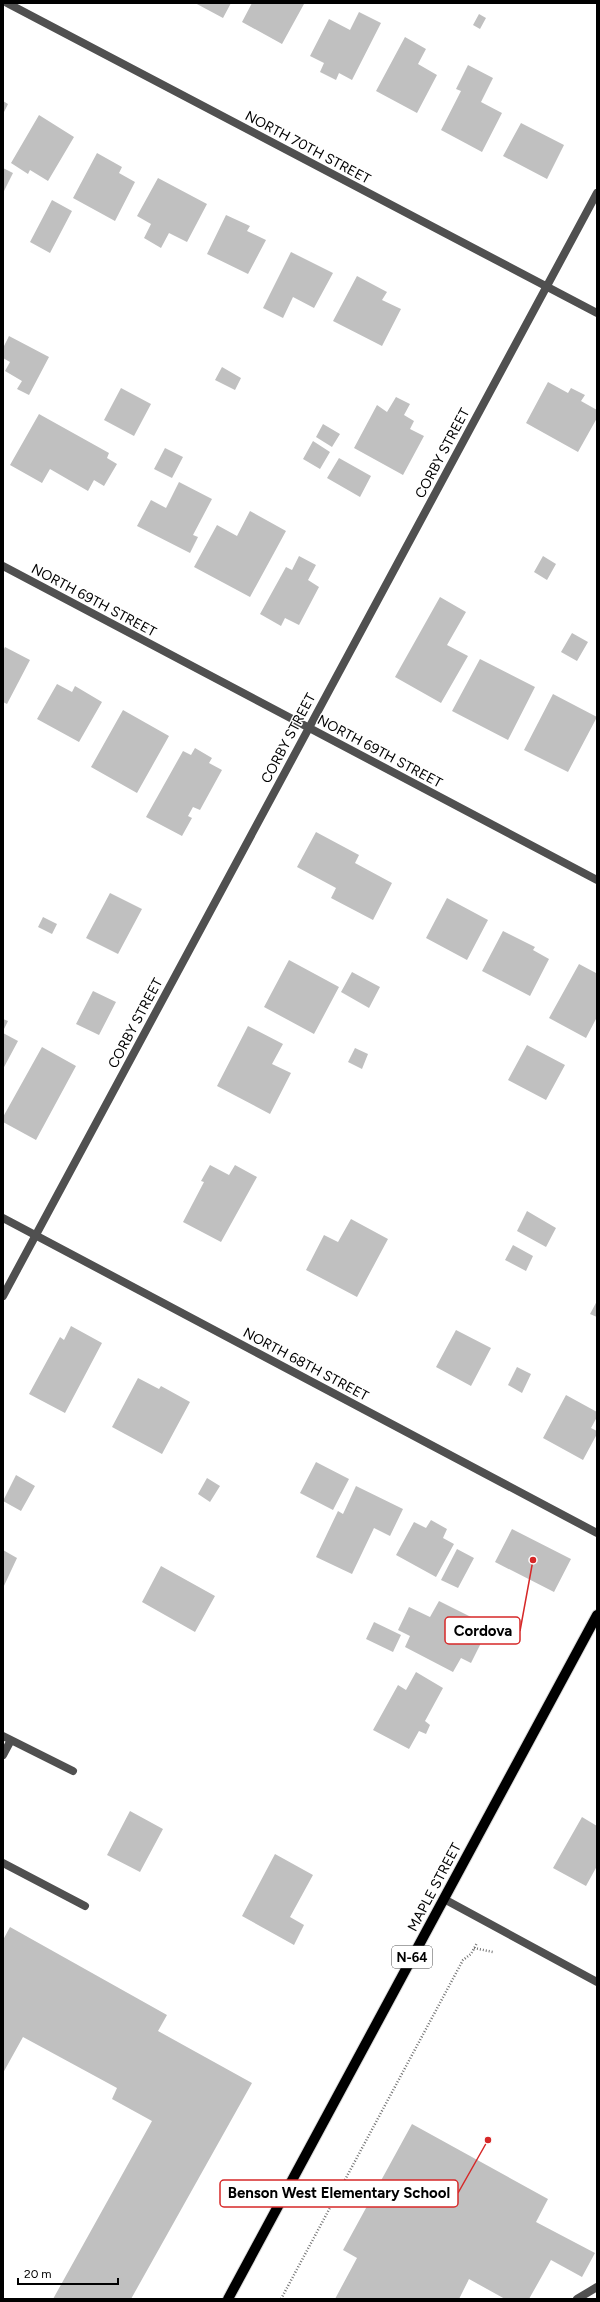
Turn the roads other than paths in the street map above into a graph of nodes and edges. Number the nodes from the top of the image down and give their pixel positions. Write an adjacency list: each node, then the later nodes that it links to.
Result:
1 (7, 3): 3 (street, NORTH 70TH STREET)
2 (597, 193): 3 (street, CORBY STREET)
3 (546, 287): 4 (street, NORTH 70TH STREET); 6 (street, CORBY STREET)
4 (597, 313)
5 (3, 566): 6 (street, NORTH 69TH STREET)
6 (308, 728): 7 (street, NORTH 69TH STREET); 9 (street, CORBY STREET)
7 (597, 880)
8 (3, 1218): 9 (street, NORTH 68TH STREET)
9 (36, 1236): 10 (street, CORBY STREET); 11 (street, NORTH 68TH STREET)
10 (3, 1296)
11 (597, 1534)
12 (597, 1615): 18 (main road, MAPLE STREET / N-64)
13 (3, 1736): 14 (street)
14 (11, 1740): 15 (street); 16 (street)
15 (3, 1755)
16 (73, 1771)
17 (3, 1863): 19 (street)
18 (444, 1899): 20 (street); 22 (main road, MAPLE STREET / N-64)
19 (85, 1906)
20 (597, 1982)
21 (597, 2287): 23 (street)
22 (228, 2299)
23 (577, 2299)

